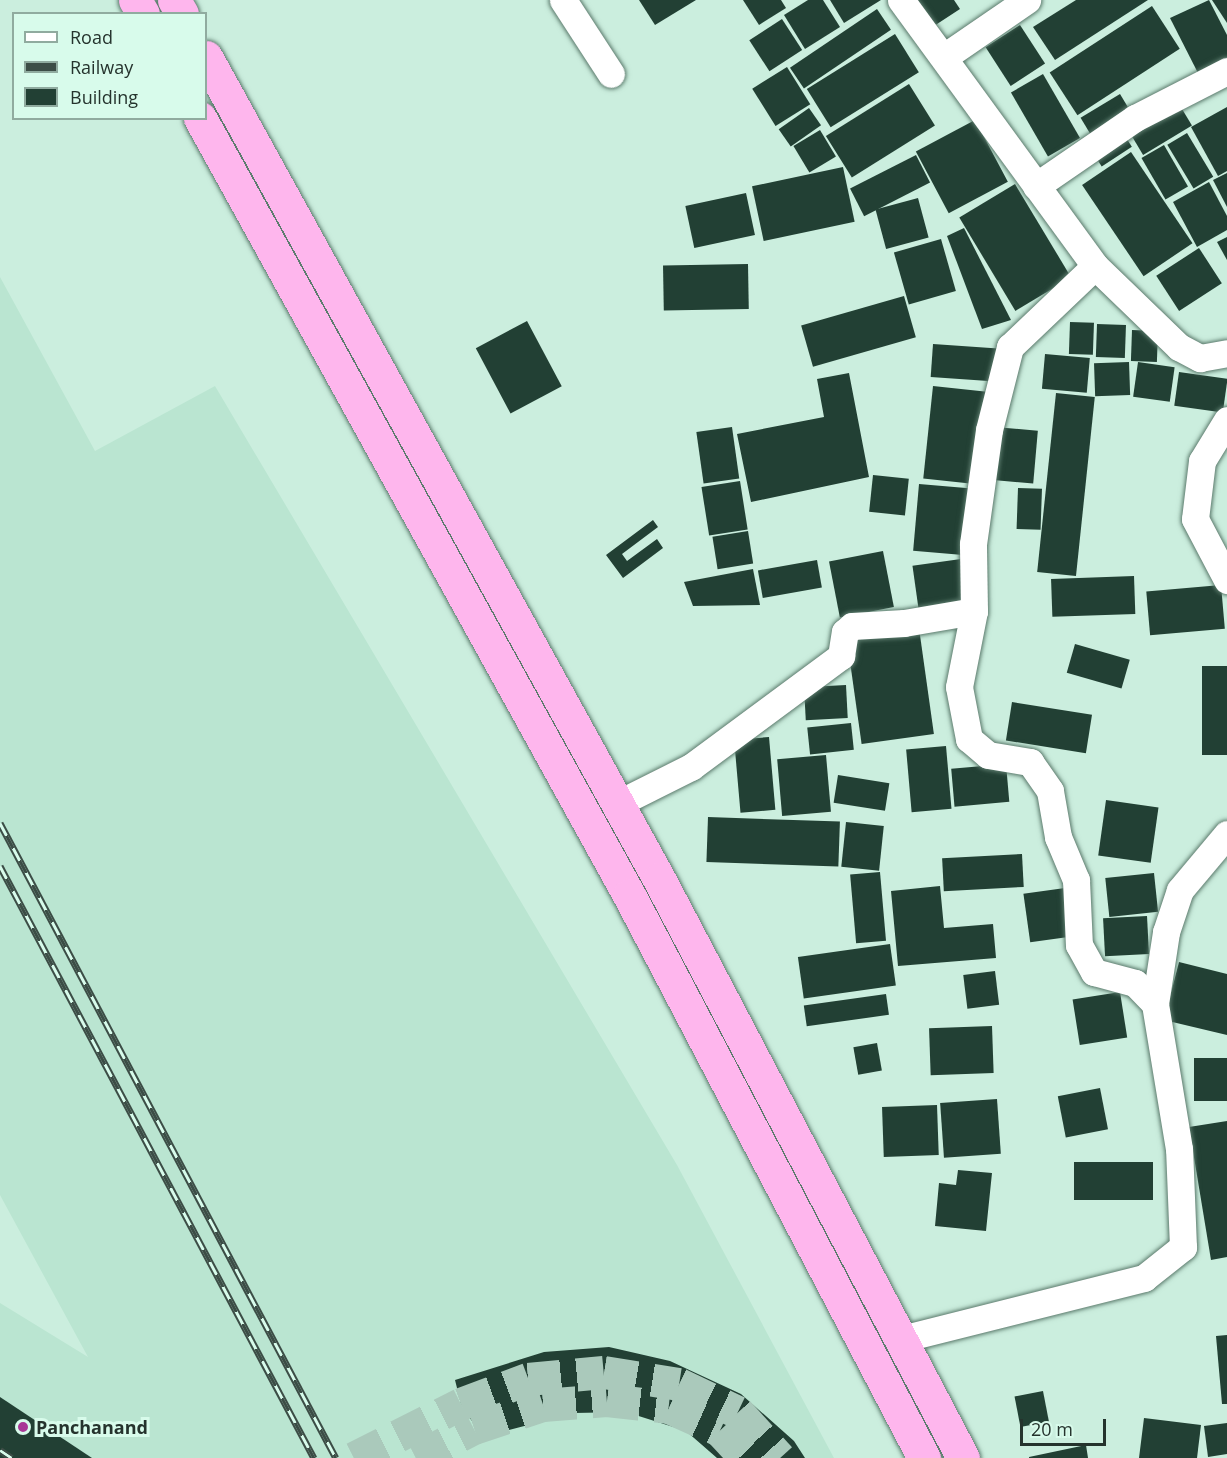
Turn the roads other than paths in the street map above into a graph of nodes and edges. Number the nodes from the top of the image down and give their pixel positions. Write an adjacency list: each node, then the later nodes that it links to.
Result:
1 (563, 0): 7 (street)
2 (901, 0): 4 (street)
3 (1012, 4): 4 (street)
4 (944, 57): 9 (street)
5 (207, 59): 15 (highway)
6 (1227, 71): 9 (street)
7 (611, 74)
8 (201, 120): 19 (highway)
9 (1036, 186): 10 (street)
10 (1095, 266): 11 (street); 14 (street)
11 (1227, 353)
12 (1227, 420): 13 (street)
13 (1227, 580)
14 (974, 611): 15 (street); 17 (street)
15 (617, 804): 18 (highway)
16 (1227, 834): 17 (street)
17 (1155, 1004): 18 (street)
18 (901, 1339): 20 (highway)
19 (924, 1458)
20 (963, 1458)

